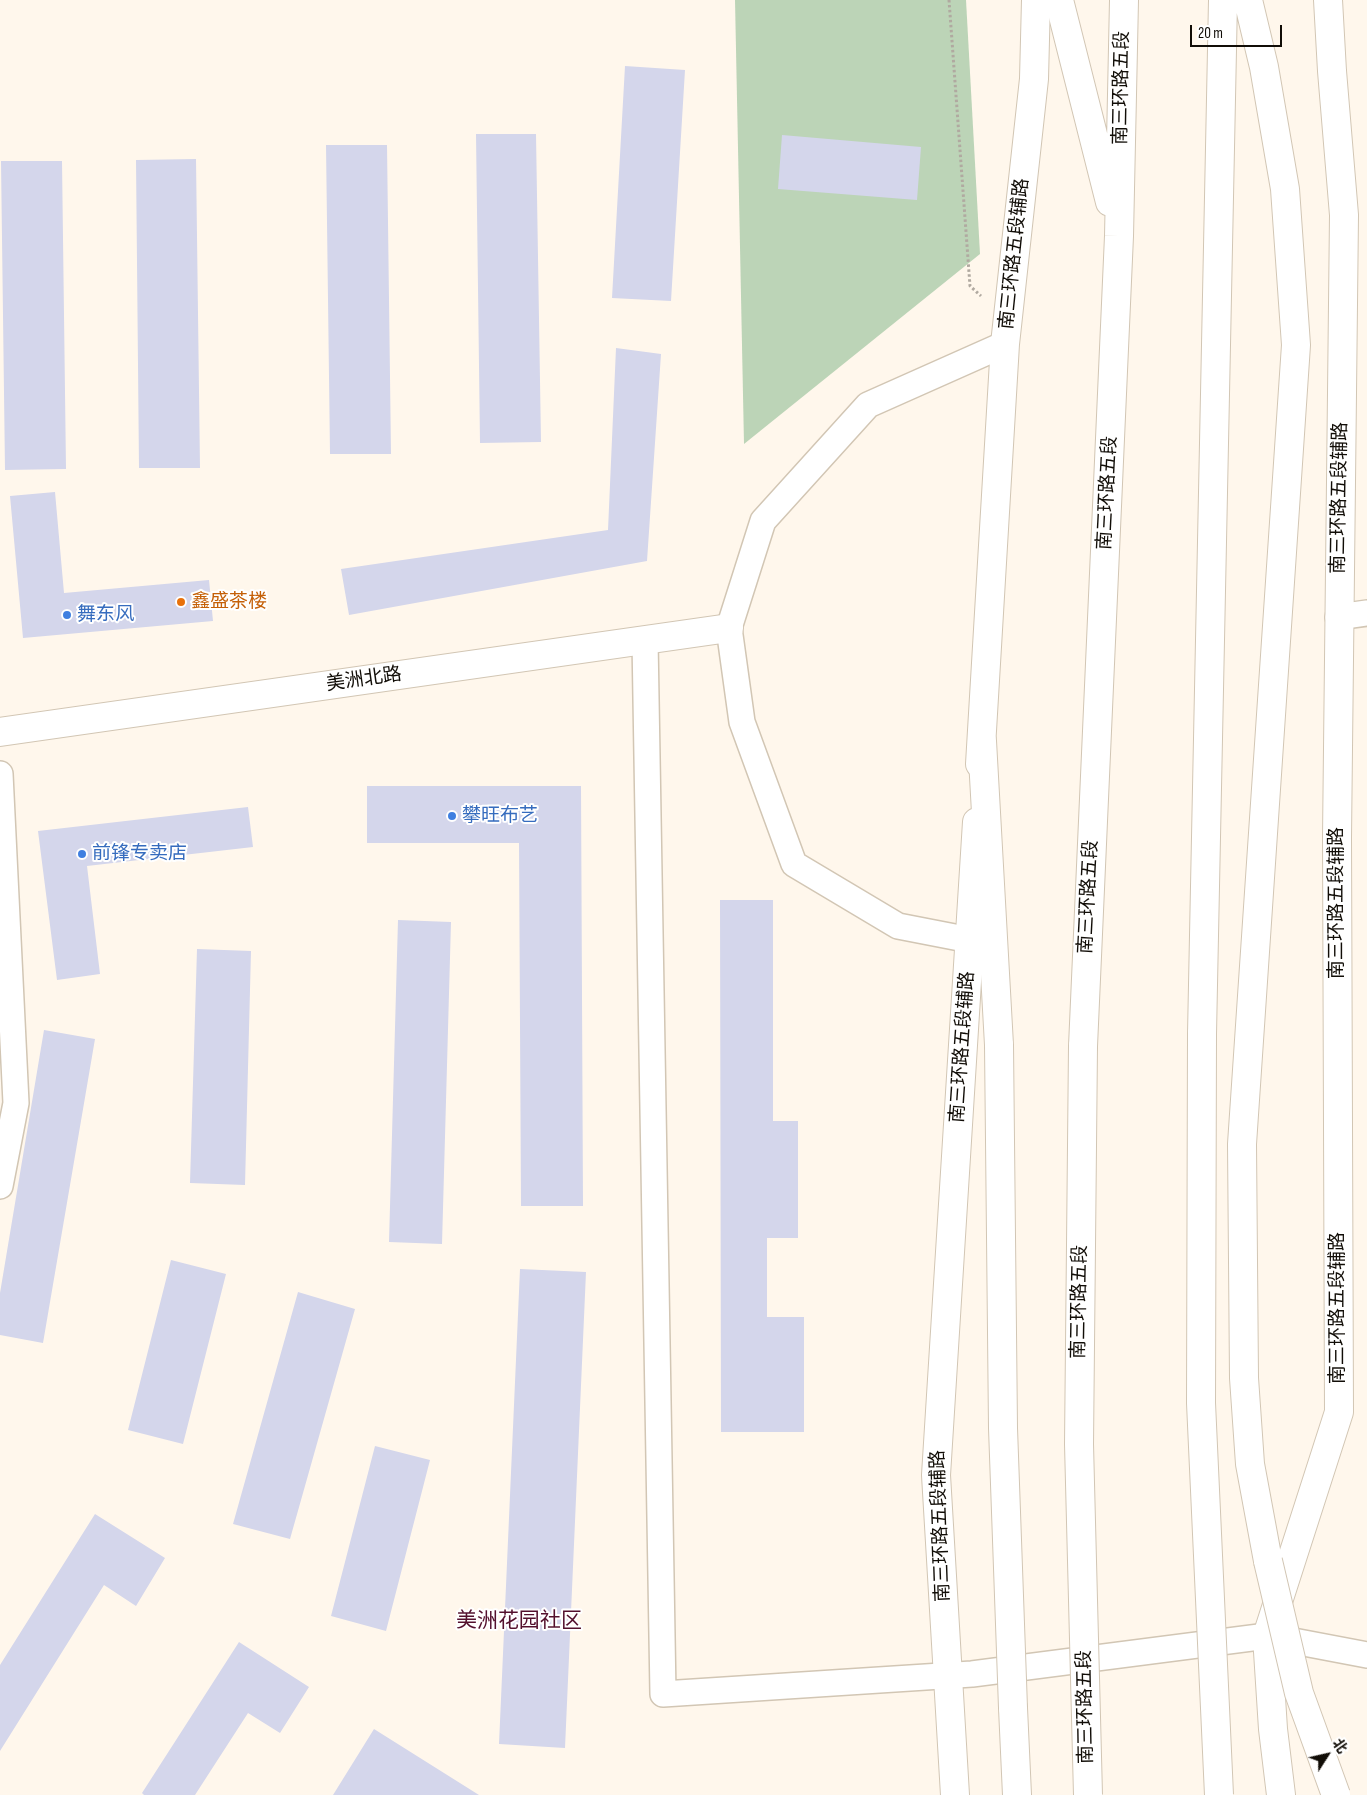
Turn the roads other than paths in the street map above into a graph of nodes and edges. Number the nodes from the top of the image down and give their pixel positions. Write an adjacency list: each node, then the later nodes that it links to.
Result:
1 (1036, 0): 8 (main road, 南三环路五段辅路)
2 (1059, 0): 7 (main road)
3 (1124, 0): 7 (main road, 南三环路五段)
4 (1223, 0): 24 (main road, bridge)
5 (1248, 0): 26 (main road, bridge)
6 (1328, 0): 10 (main road, 南三环路五段辅路)
7 (1119, 236): 23 (main road, 南三环路五段, bridge)
8 (1007, 333): 11 (street); 14 (main road, 南三环路五段辅路)
9 (1367, 613): 10 (street)
10 (1338, 617): 18 (main road, 南三环路五段辅路)
11 (729, 628): 12 (main road, 美洲北路); 16 (street)
12 (644, 640): 13 (main road, 美洲北路); 20 (street)
13 (0, 732)
14 (982, 741): 16 (main road, 南三环路五段辅路); 22 (main road, bridge)
15 (0, 774): 17 (street)
16 (970, 940): 20 (main road, 南三环路五段辅路)
17 (0, 1186)
18 (1267, 1636): 19 (street); 20 (street); 25 (main road, 南三环路五段辅路)
19 (1367, 1655)
20 (949, 1675): 21 (main road, 南三环路五段辅路)
21 (955, 1795)
22 (1018, 1795)
23 (1088, 1795)
24 (1219, 1795)
25 (1281, 1795)
26 (1336, 1795)

